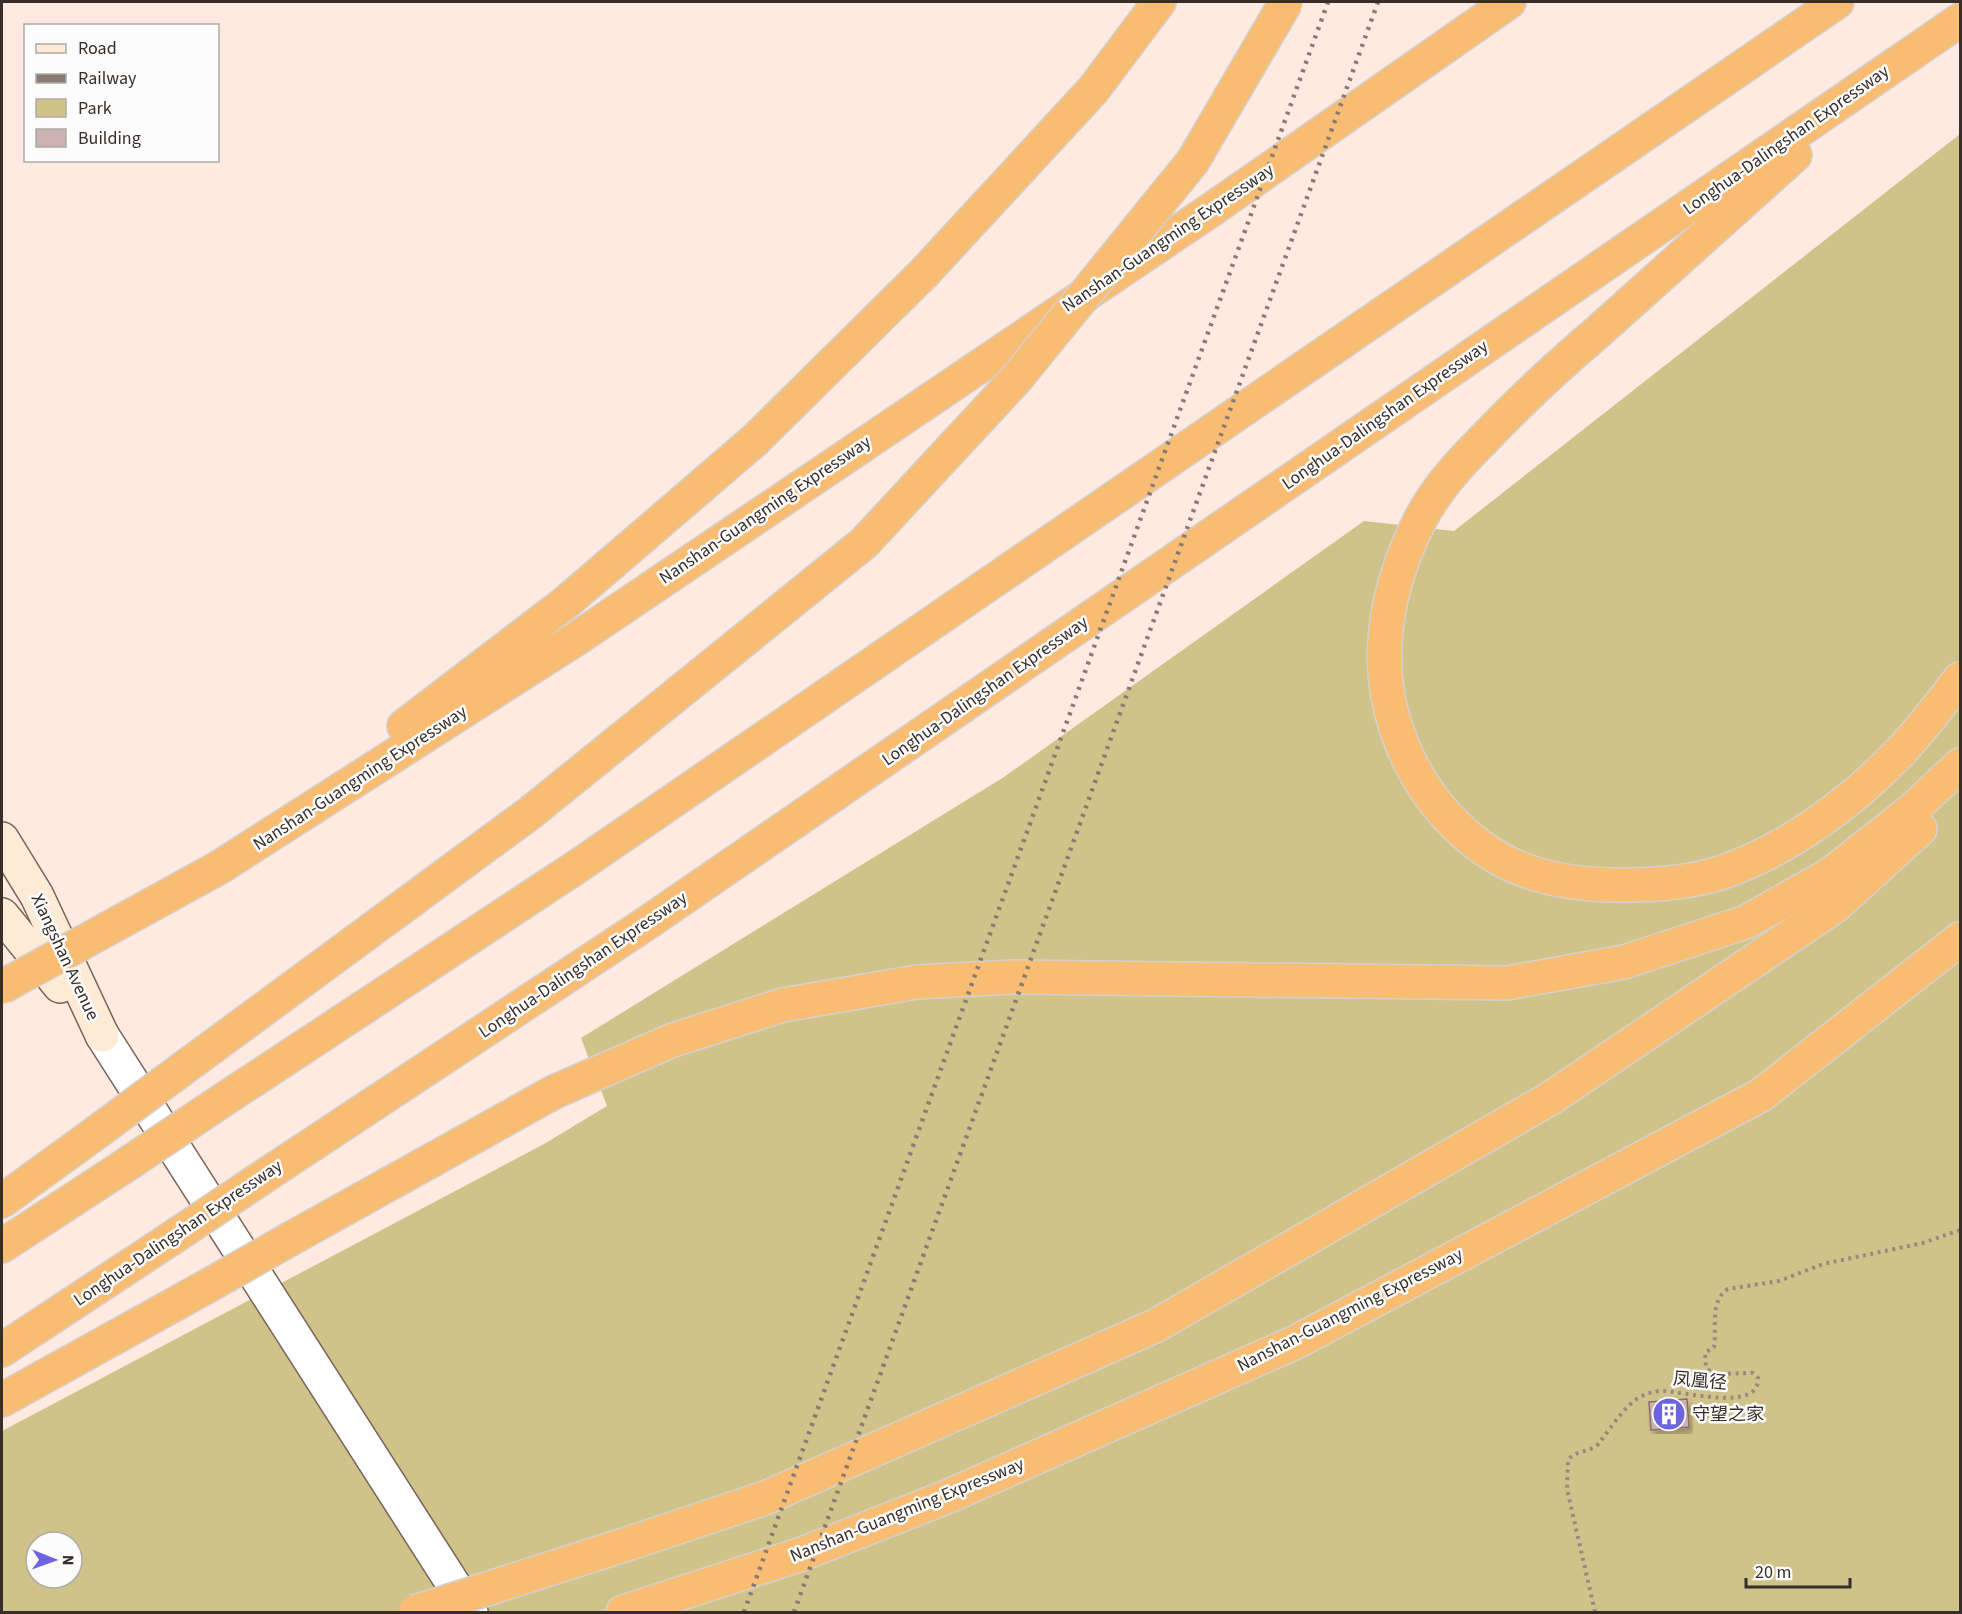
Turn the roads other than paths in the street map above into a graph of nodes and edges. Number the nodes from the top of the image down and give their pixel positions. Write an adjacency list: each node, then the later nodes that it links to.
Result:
1 (1159, 2): 11 (highway)
2 (1286, 2): 16 (highway, bridge)
3 (1509, 2): 11 (highway, Nanshan-Guangming Expressway)
4 (1837, 2): 17 (highway, bridge)
5 (1960, 20): 6 (highway, Longhua-Dalingshan Expressway)
6 (1894, 66): 7 (highway); 18 (highway, Longhua-Dalingshan Expressway, bridge)
7 (1960, 679)
8 (1960, 765): 19 (highway, bridge)
9 (1960, 781): 21 (highway, bridge)
10 (2, 839): 15 (street, Xiangshan Avenue)
11 (219, 867): 14 (highway, Nanshan-Guangming Expressway, bridge)
12 (2, 915): 15 (street, Xiangshan Avenue)
13 (1960, 939): 20 (highway, Nanshan-Guangming Expressway)
14 (2, 987)
15 (102, 1035): 22 (street)
16 (2, 1201)
17 (2, 1246)
18 (2, 1350)
19 (2, 1400)
20 (636, 1609)
21 (415, 1612)
22 (471, 1612)

